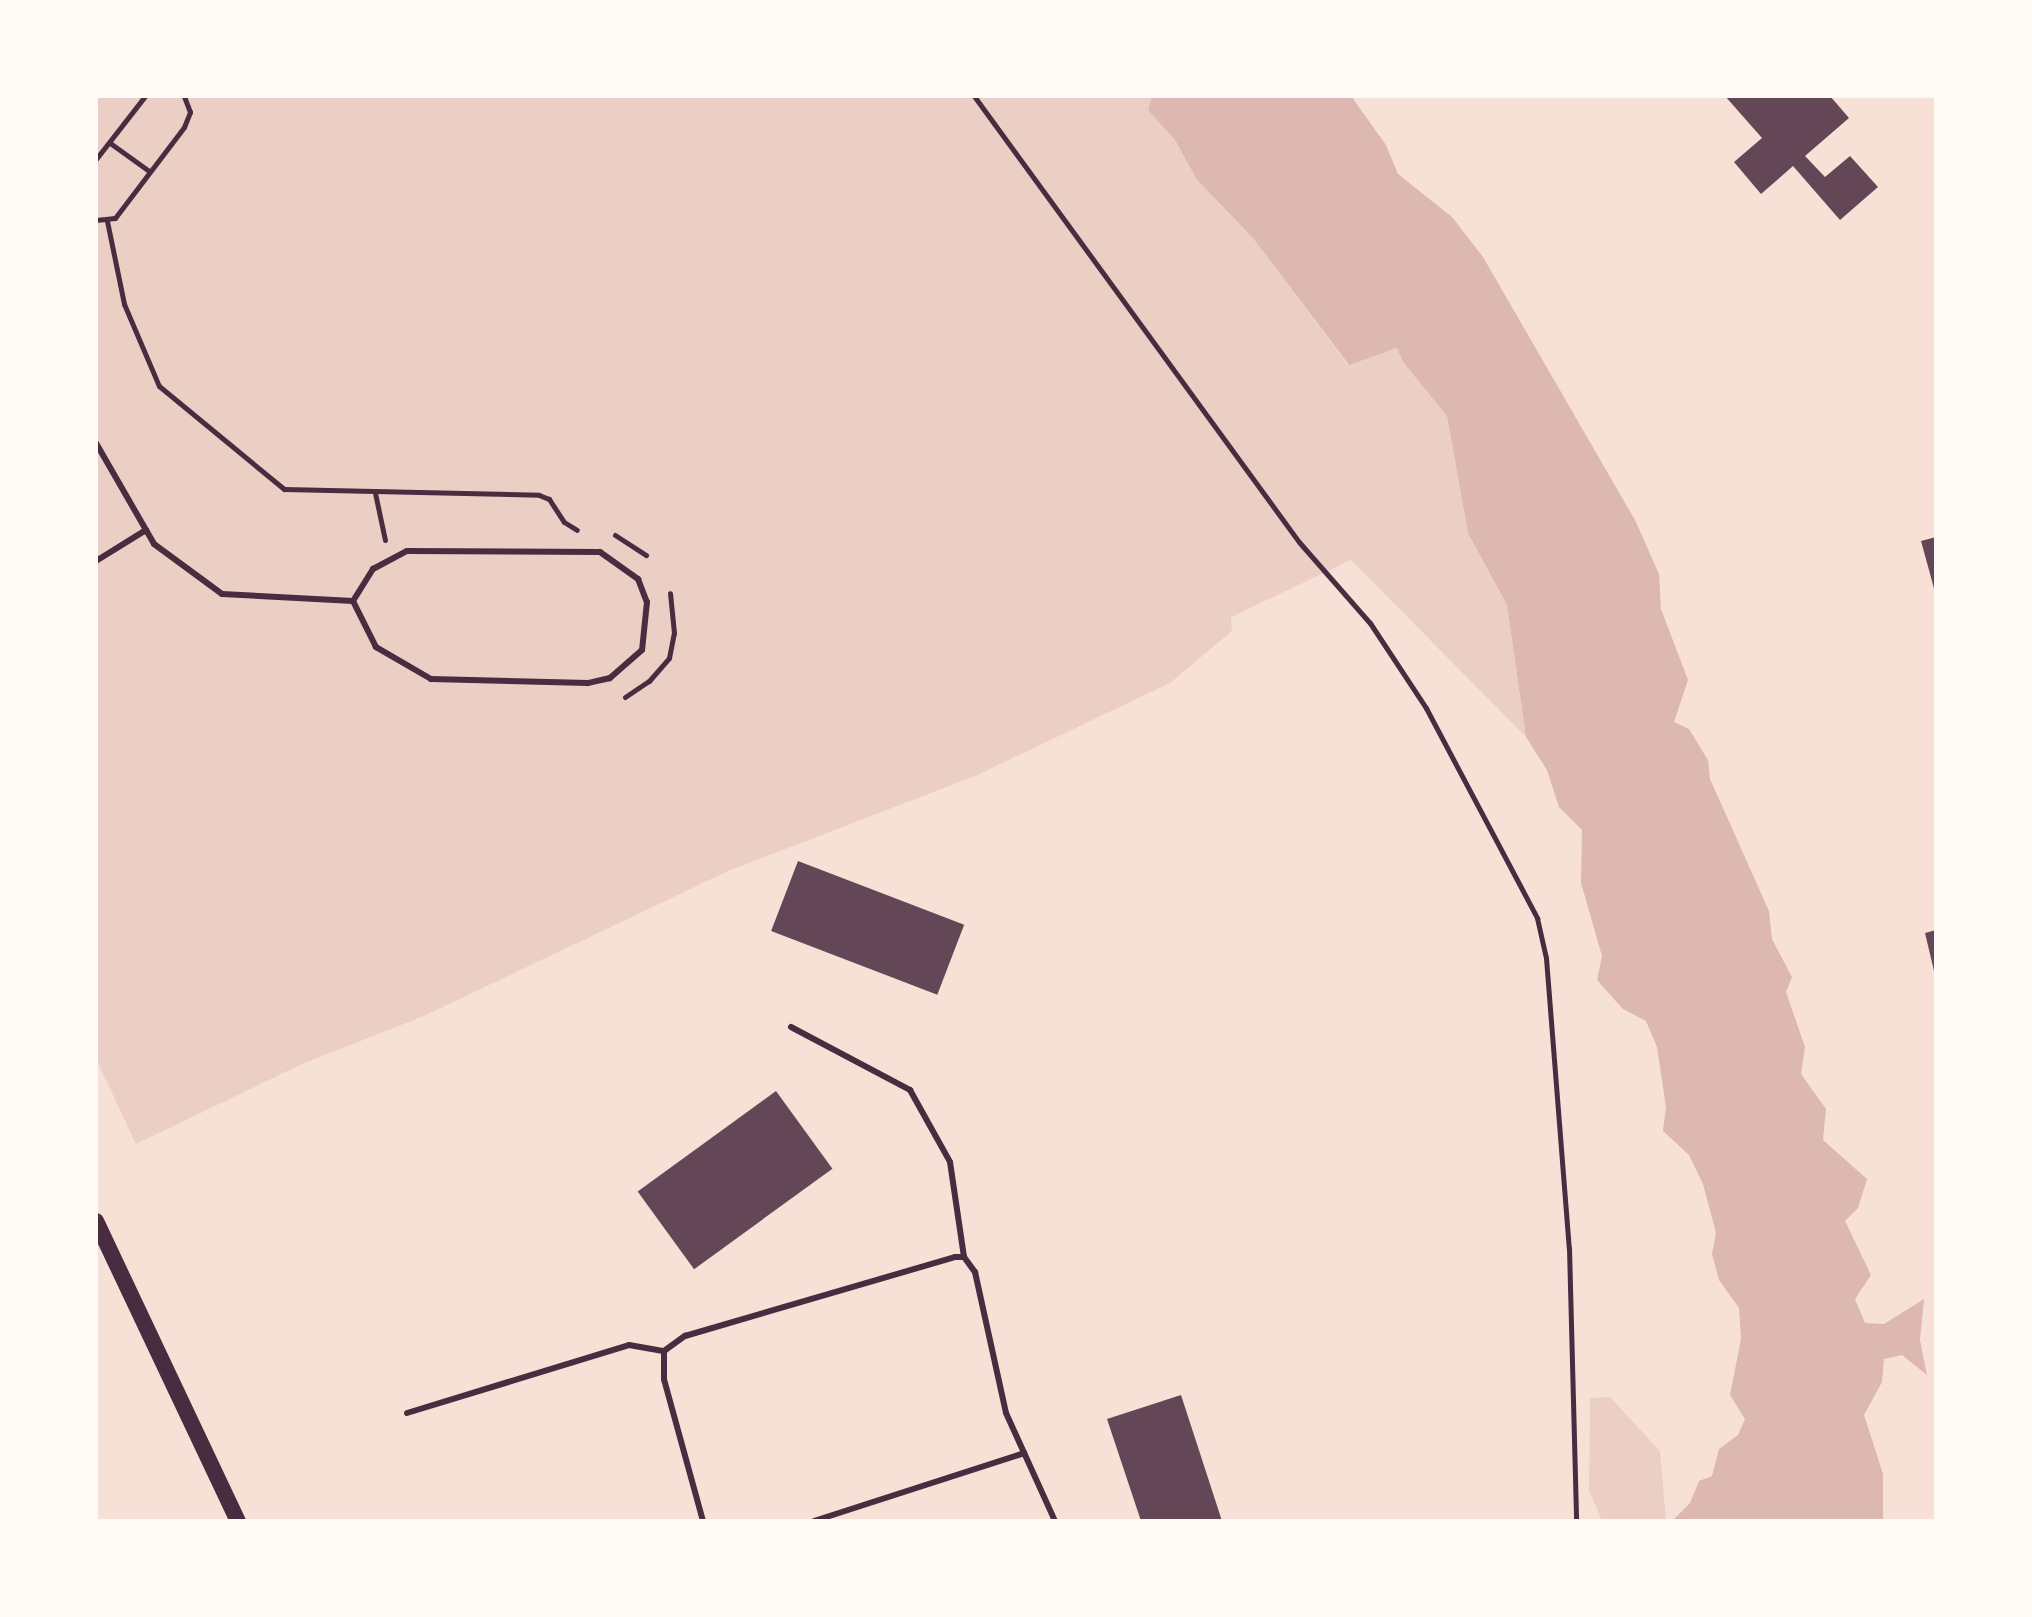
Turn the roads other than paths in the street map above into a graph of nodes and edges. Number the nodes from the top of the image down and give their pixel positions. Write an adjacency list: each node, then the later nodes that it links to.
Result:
1 (96, 443): 2 (lane)
2 (146, 530): 3 (lane); 4 (lane)
3 (96, 561)
4 (353, 601): 4 (lane)
5 (791, 1027): 7 (lane)
6 (96, 1221): 11 (main road)
7 (964, 1257): 8 (lane); 10 (lane)
8 (664, 1351): 9 (lane); 12 (lane)
9 (407, 1413)
10 (1024, 1453): 13 (lane); 14 (lane)
11 (238, 1521)
12 (703, 1521)
13 (814, 1521)
14 (1055, 1521)

